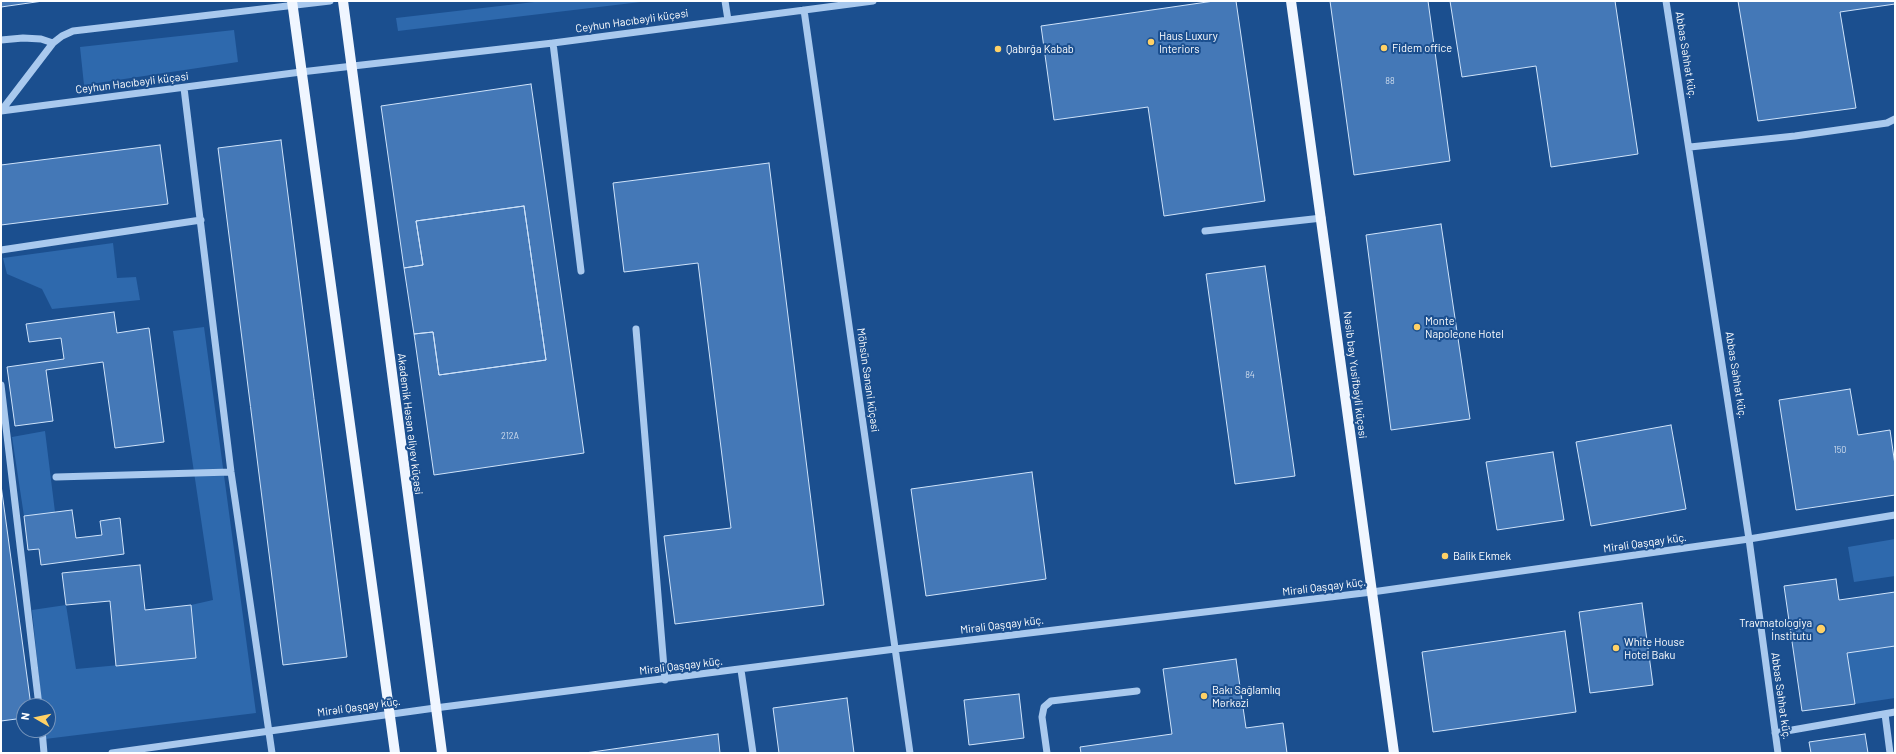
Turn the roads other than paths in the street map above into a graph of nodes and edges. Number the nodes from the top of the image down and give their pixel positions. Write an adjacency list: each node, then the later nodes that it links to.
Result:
1 (330, 1): 7 (street)
2 (343, 1): 13 (main road, Akademik Həsən Əliyev küçəsi)
3 (725, 1): 9 (street)
4 (873, 1): 8 (street, Ceyhun Hacıbəyli küçəsi)
5 (1291, 1): 19 (main road, Nəsib bəy Yusifbəyli küçəsi)
6 (1666, 1): 18 (street, Abbas Səhhət küç.)
7 (292, 3): 11 (street); 14 (main road)
8 (804, 10): 9 (street, Ceyhun Hacıbəyli küçəsi); 31 (street, Möhsün Sənani küçəsi)
9 (728, 20): 12 (street, Ceyhun Hacıbəyli küçəsi)
10 (1, 40): 11 (street)
11 (53, 43): 16 (street)
12 (553, 43): 13 (street, Ceyhun Hacıbəyli küçəsi); 23 (street)
13 (352, 66): 14 (street, Ceyhun Hacıbəyli küçəsi); 36 (main road, Akademik Həsən Əliyev küçəsi)
14 (301, 72): 15 (street, Ceyhun Hacıbəyli küçəsi); 38 (main road)
15 (184, 88): 16 (street, Ceyhun Hacıbəyli küçəsi); 20 (street)
16 (1, 111)
17 (1895, 119): 18 (street)
18 (1690, 147): 29 (street, Abbas Səhhət küç.)
19 (1322, 218): 21 (street); 30 (main road, Nəsib bəy Yusifbəyli küçəsi)
20 (201, 220): 22 (street); 26 (street)
21 (1205, 231)
22 (1, 250)
23 (581, 271)
24 (636, 329): 33 (street)
25 (1, 384): 35 (street)
26 (231, 472): 27 (street); 40 (street)
27 (56, 477)
28 (1895, 515): 29 (street, Mirəli Qaşqay küç.)
29 (1749, 539): 30 (street, Mirəli Qaşqay küç.); 41 (street, Abbas Səhhət küç.)
30 (1372, 592): 31 (street, Mirəli Qaşqay küç.); 51 (main road, Nəsib bəy Yusifbəyli küçəsi)
31 (895, 649): 32 (street, Mirəli Qaşqay küç.); 49 (street, Möhsün Sənani küçəsi)
32 (741, 670): 33 (street, Mirəli Qaşqay küç.); 48 (street)
33 (664, 680): 36 (street, Mirəli Qaşqay küç.)
34 (1137, 690): 50 (street)
35 (38, 698)
36 (435, 708): 38 (street, Mirəli Qaşqay küç.); 47 (main road, Akademik Həsən Əliyev küçəsi)
37 (1895, 712): 39 (street)
38 (390, 714): 40 (street, Mirəli Qaşqay küç.); 46 (main road)
39 (1885, 714): 41 (street); 53 (street)
40 (269, 731): 44 (street, Mirəli Qaşqay küç.); 45 (street)
41 (1775, 733): 52 (street, Abbas Səhhət küç.)
42 (43, 738): 43 (street)
43 (44, 753)
44 (112, 753)
45 (272, 753)
46 (395, 753)
47 (442, 753)
48 (753, 753)
49 (910, 753)
50 (1047, 753)
51 (1394, 753)
52 (1778, 753)
53 (1890, 753)

